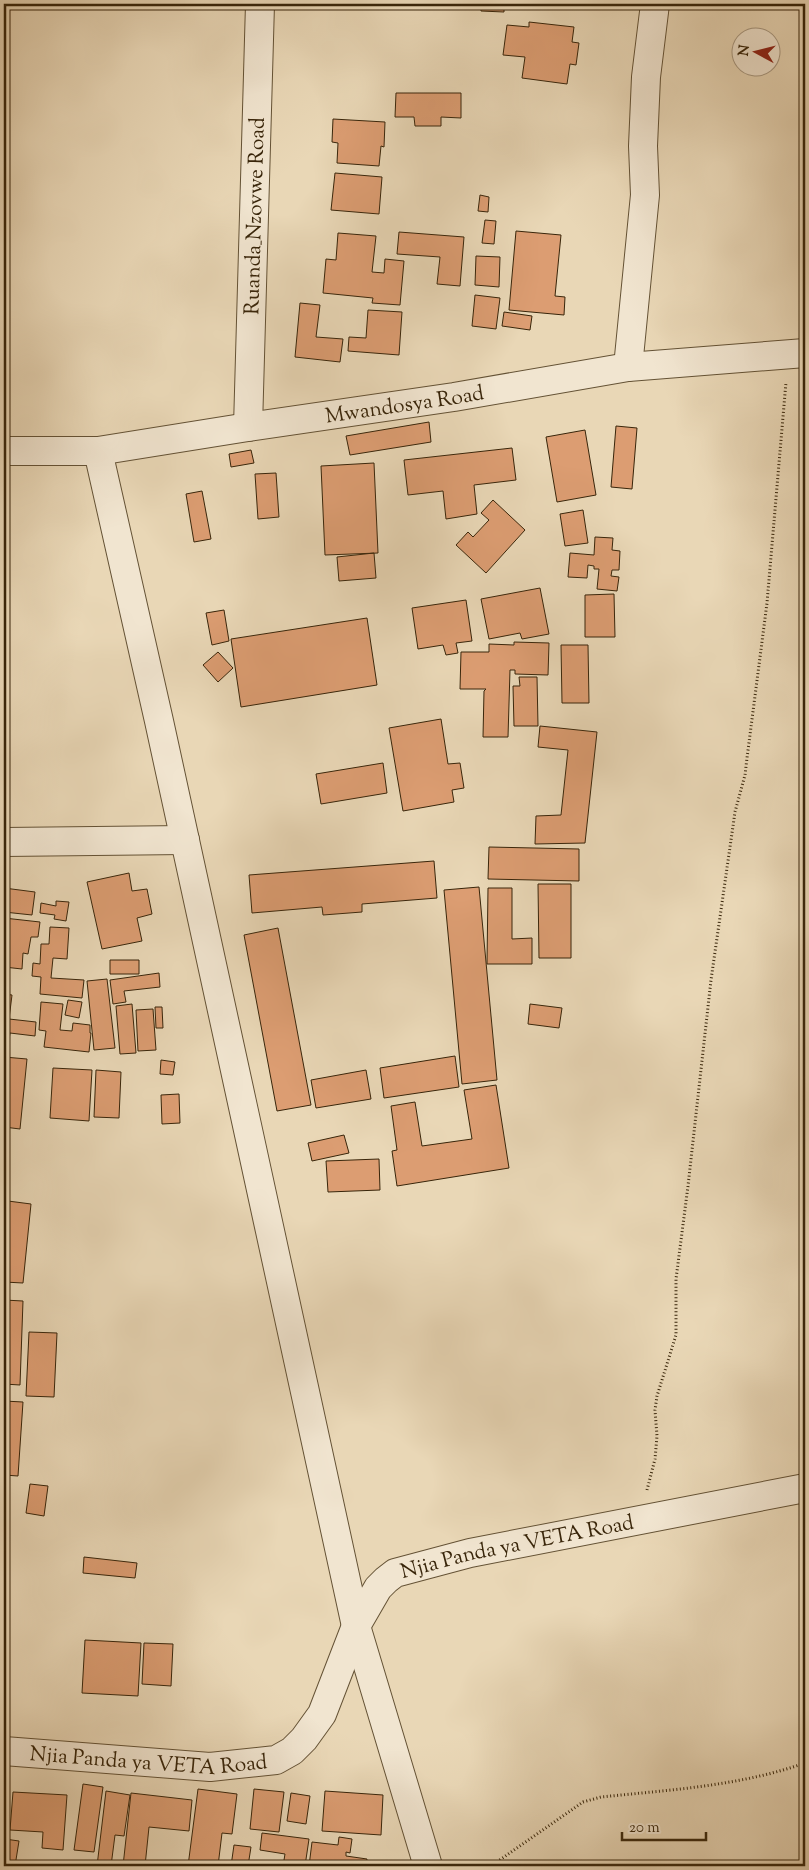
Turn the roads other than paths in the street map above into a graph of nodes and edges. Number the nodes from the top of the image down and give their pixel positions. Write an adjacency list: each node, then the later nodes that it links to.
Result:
1 (260, 4): 5 (street, Ruanda_Nzovwe Road)
2 (655, 4): 4 (street)
3 (796, 354): 4 (street, Mwandosya Road)
4 (628, 367): 5 (street, Mwandosya Road)
5 (248, 427): 7 (street, Mwandosya Road)
6 (4, 451): 7 (street, Mwandosya Road)
7 (98, 451): 8 (street)
8 (185, 840): 9 (street); 11 (street)
9 (4, 842)
10 (805, 1488): 11 (street, Njia Panda ya VETA Road)
11 (356, 1626): 12 (street, Njia Panda ya VETA Road); 13 (street)
12 (4, 1751)
13 (428, 1866)

